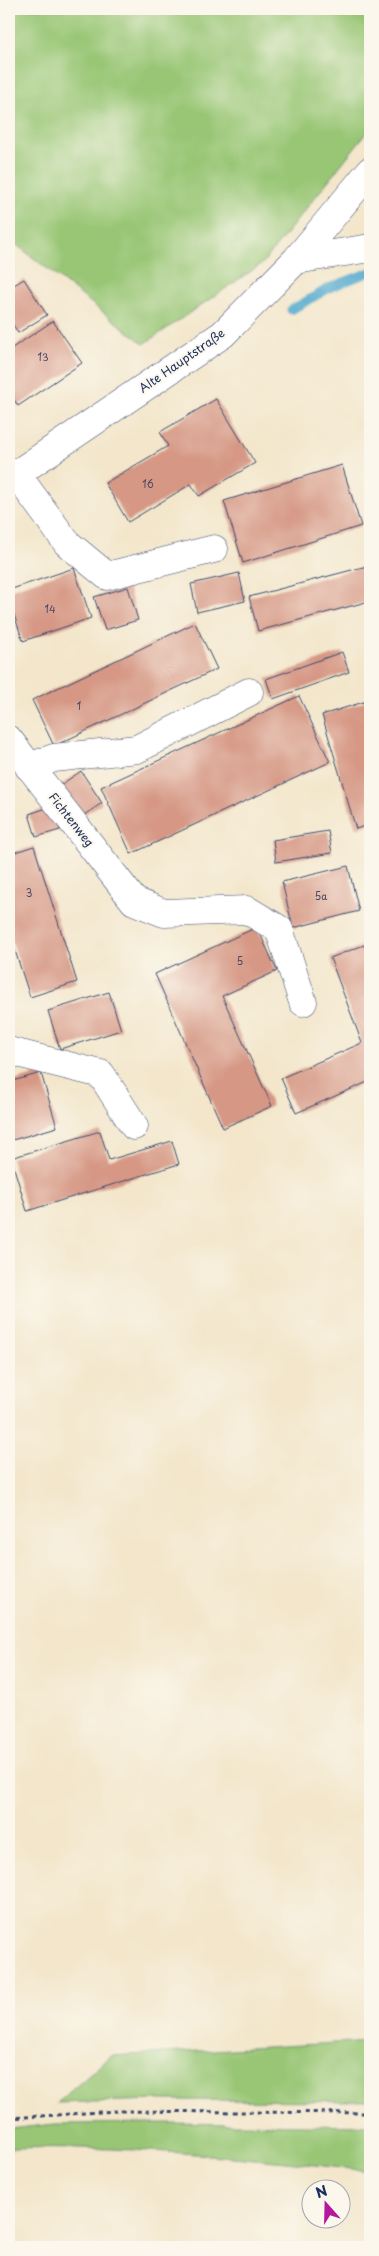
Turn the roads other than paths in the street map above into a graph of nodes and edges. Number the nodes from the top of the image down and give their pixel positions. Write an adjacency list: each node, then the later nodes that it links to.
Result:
1 (370, 171): 3 (street, Alte Hauptstraße)
2 (370, 248): 3 (street)
3 (296, 260): 4 (street, Alte Hauptstraße)
4 (13, 477): 5 (street)
5 (214, 549)
6 (249, 692): 8 (street)
7 (9, 740): 8 (street, Fichtenweg)
8 (30, 767): 9 (street, Fichtenweg)
9 (303, 1002)
10 (9, 1051): 11 (street)
11 (134, 1126)

